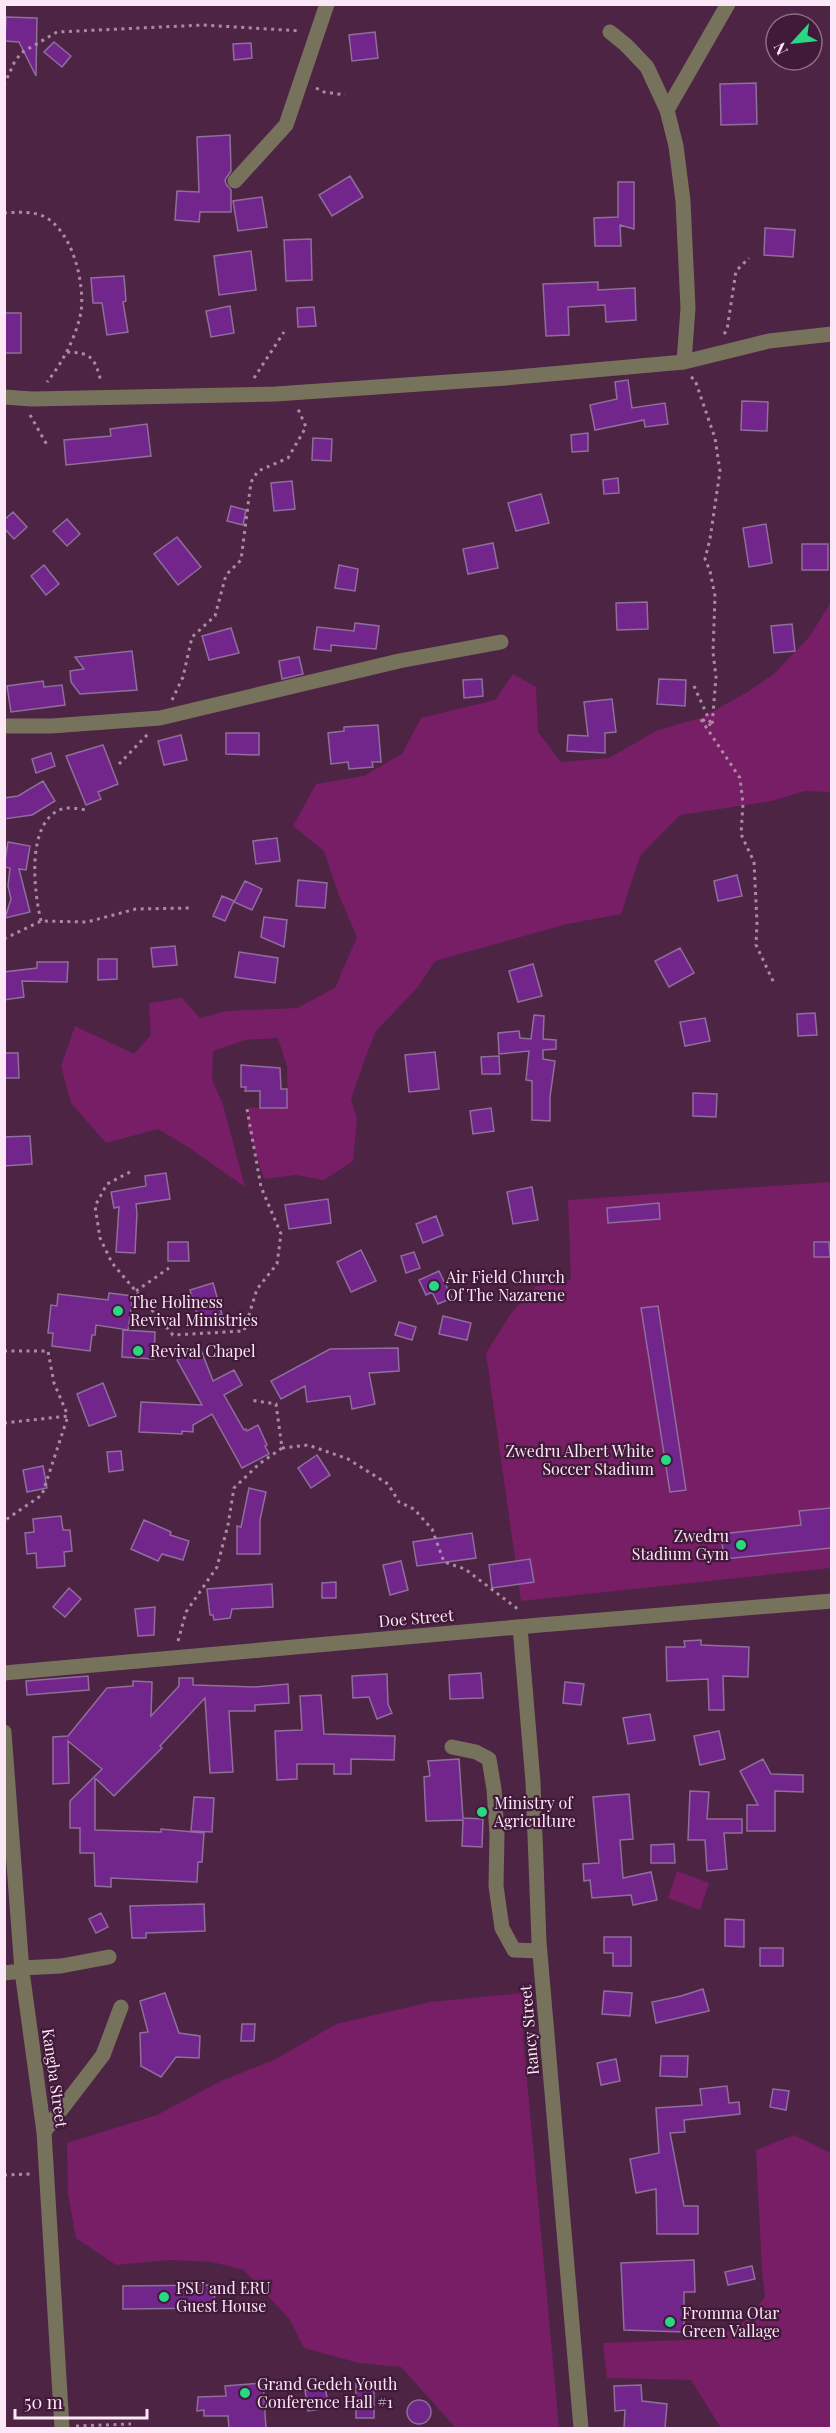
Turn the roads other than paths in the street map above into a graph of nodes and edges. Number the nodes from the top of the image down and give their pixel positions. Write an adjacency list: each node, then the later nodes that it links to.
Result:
1 (327, 4): 5 (street)
2 (729, 4): 4 (street)
3 (609, 32): 4 (street)
4 (667, 110): 7 (street)
5 (235, 181)
6 (831, 334): 7 (street)
7 (678, 362): 8 (street)
8 (19, 398)
9 (501, 642): 10 (street)
10 (4, 726)
11 (831, 1602): 12 (street, Doe Street)
12 (520, 1627): 13 (street, Doe Street); 16 (street, Rancy Street)
13 (4, 1673)
14 (4, 1732): 18 (street, Kangba Street)
15 (452, 1747): 16 (street)
16 (540, 1951): 23 (street, Rancy Street)
17 (109, 1957): 18 (street)
18 (21, 1969): 19 (street); 21 (street, Kangba Street)
19 (4, 1973)
20 (121, 2007): 21 (street)
21 (44, 2132): 22 (street, Kangba Street)
22 (61, 2422)
23 (581, 2428)

